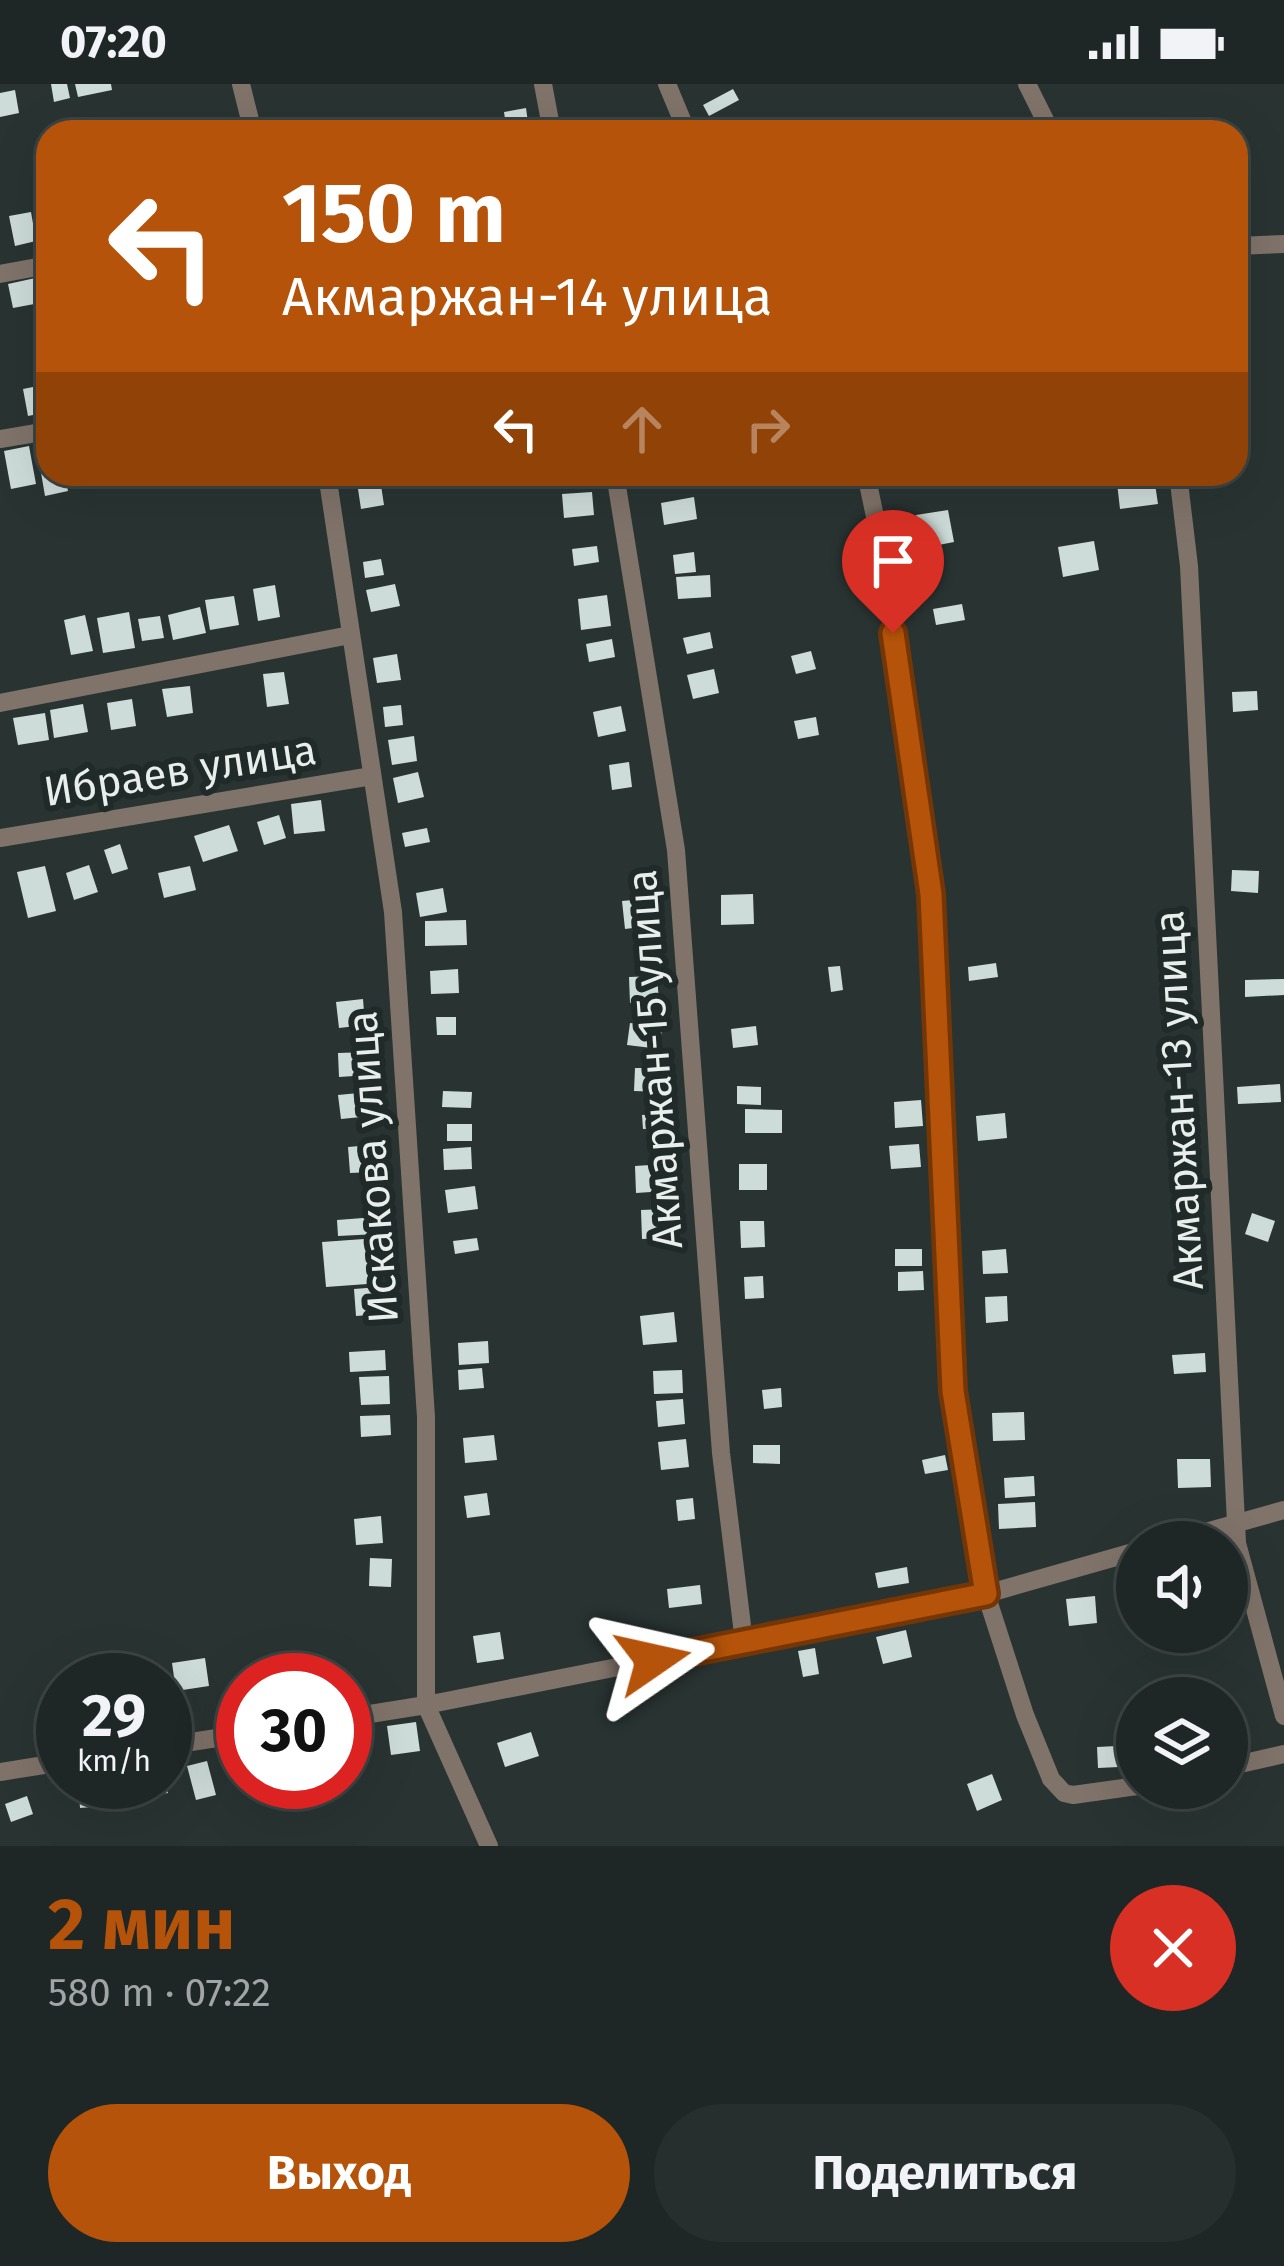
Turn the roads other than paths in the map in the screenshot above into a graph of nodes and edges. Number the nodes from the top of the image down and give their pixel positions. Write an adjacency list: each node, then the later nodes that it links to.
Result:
1 (241, 84): 5 (street)
2 (543, 84): 6 (street)
3 (667, 84): 7 (street)
4 (1027, 84): 8 (street)
5 (250, 120)
6 (550, 120)
7 (682, 120)
8 (1045, 120)
9 (1284, 244): 10 (street)
10 (1248, 246)
11 (36, 267): 12 (street)
12 (0, 274)
13 (36, 433): 14 (street)
14 (0, 439)
15 (329, 486): 19 (street, Искакова улица)
16 (617, 486): 29 (street, Акмаржан-15 улица)
17 (869, 486): 28 (street)
18 (1179, 486): 24 (street, Акмаржан-13 улица)
19 (350, 635): 20 (street); 21 (street, Искакова улица)
20 (0, 703)
21 (372, 776): 22 (street, Ибраев улица); 30 (street, Искакова улица)
22 (0, 838)
23 (1284, 1510): 25 (street)
24 (1236, 1521)
25 (1243, 1521)
26 (1116, 1557): 28 (street)
27 (1248, 1583): 32 (street, Акмаржан-13 улица)
28 (986, 1594): 29 (street); 37 (street)
29 (744, 1642): 30 (street)
30 (426, 1705): 31 (street); 38 (street, Искакова улица)
31 (372, 1714)
32 (1284, 1716)
33 (1284, 1754): 34 (street)
34 (1248, 1762)
35 (36, 1766): 36 (street)
36 (0, 1772)
37 (1116, 1789)
38 (489, 1846)

